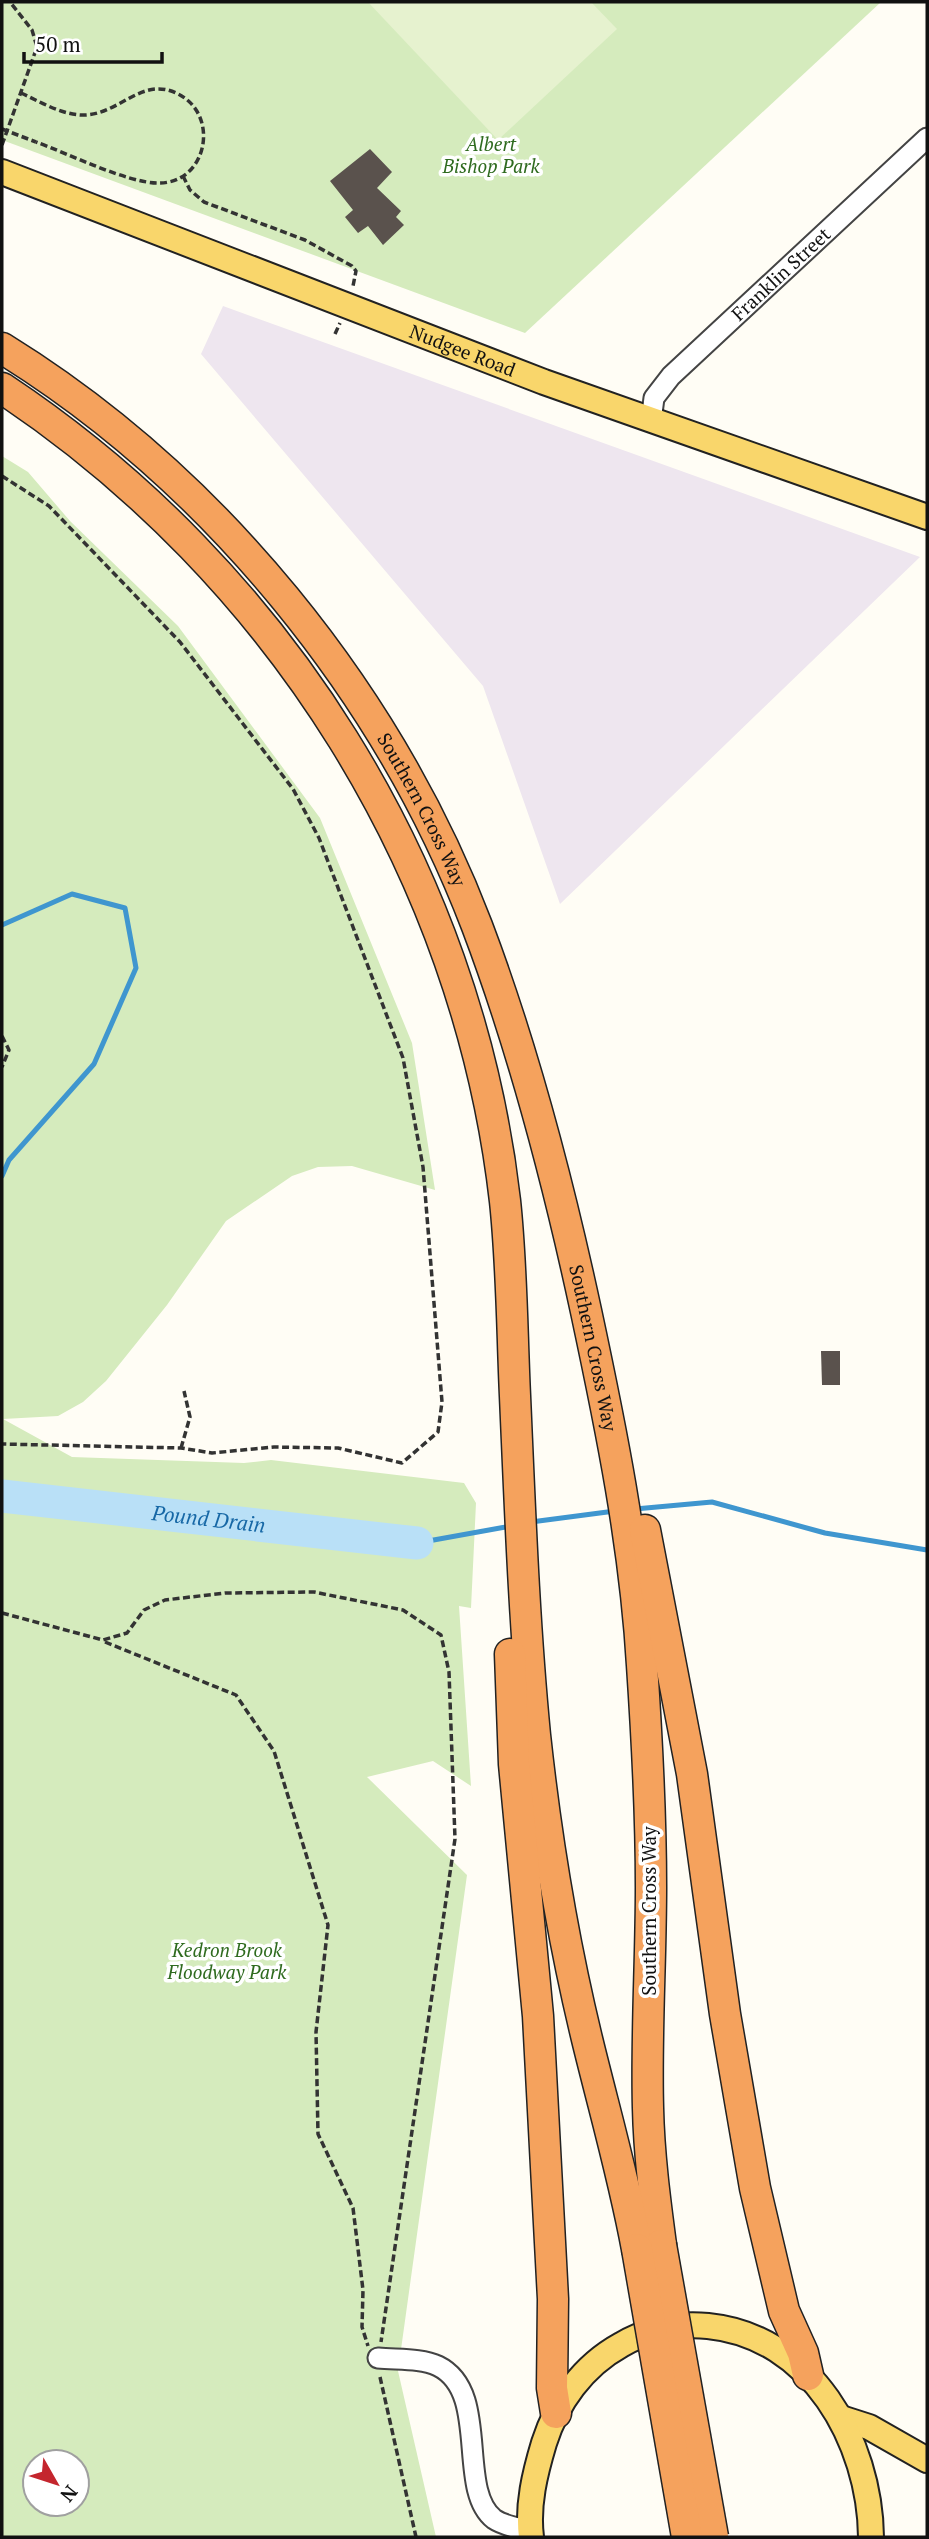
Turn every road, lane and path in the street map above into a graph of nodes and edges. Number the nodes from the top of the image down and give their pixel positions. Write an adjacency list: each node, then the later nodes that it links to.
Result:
1 (10, 2): 2 (path)
2 (21, 93): 5 (path); 7 (path)
3 (2, 129): 7 (path, bridge)
4 (927, 138): 11 (street, Franklin Street)
5 (2, 145)
6 (9, 175): 11 (main road, Nudgee Road)
7 (183, 176): 8 (path)
8 (355, 282)
9 (6, 351): 19 (highway, Southern Cross Way)
10 (6, 390): 20 (highway, Southern Cross Way)
11 (651, 421): 13 (main road, Nudgee Road)
12 (2, 476): 18 (path)
13 (927, 517)
14 (2, 1036): 15 (path)
15 (2, 1067)
16 (184, 1391): 18 (path)
17 (2, 1444): 18 (path)
18 (181, 1448)
19 (637, 1535): 23 (highway, Southern Cross Way); 25 (highway)
20 (517, 1580): 23 (highway, Southern Cross Way); 26 (highway)
21 (2, 1614): 22 (path)
22 (103, 1640): 24 (path); 24 (path)
23 (649, 2247): 31 (highway, Southern Cross Way, bridge); 32 (highway, Southern Cross Way, bridge)
24 (379, 2358): 29 (street); 30 (path)
25 (808, 2375): 26 (main road); 27 (main road)
26 (556, 2413): 29 (main road)
27 (841, 2418): 28 (main road); 33 (main road)
28 (927, 2460)
29 (531, 2534)
30 (416, 2537)
31 (687, 2537)
32 (713, 2537)
33 (871, 2537)

